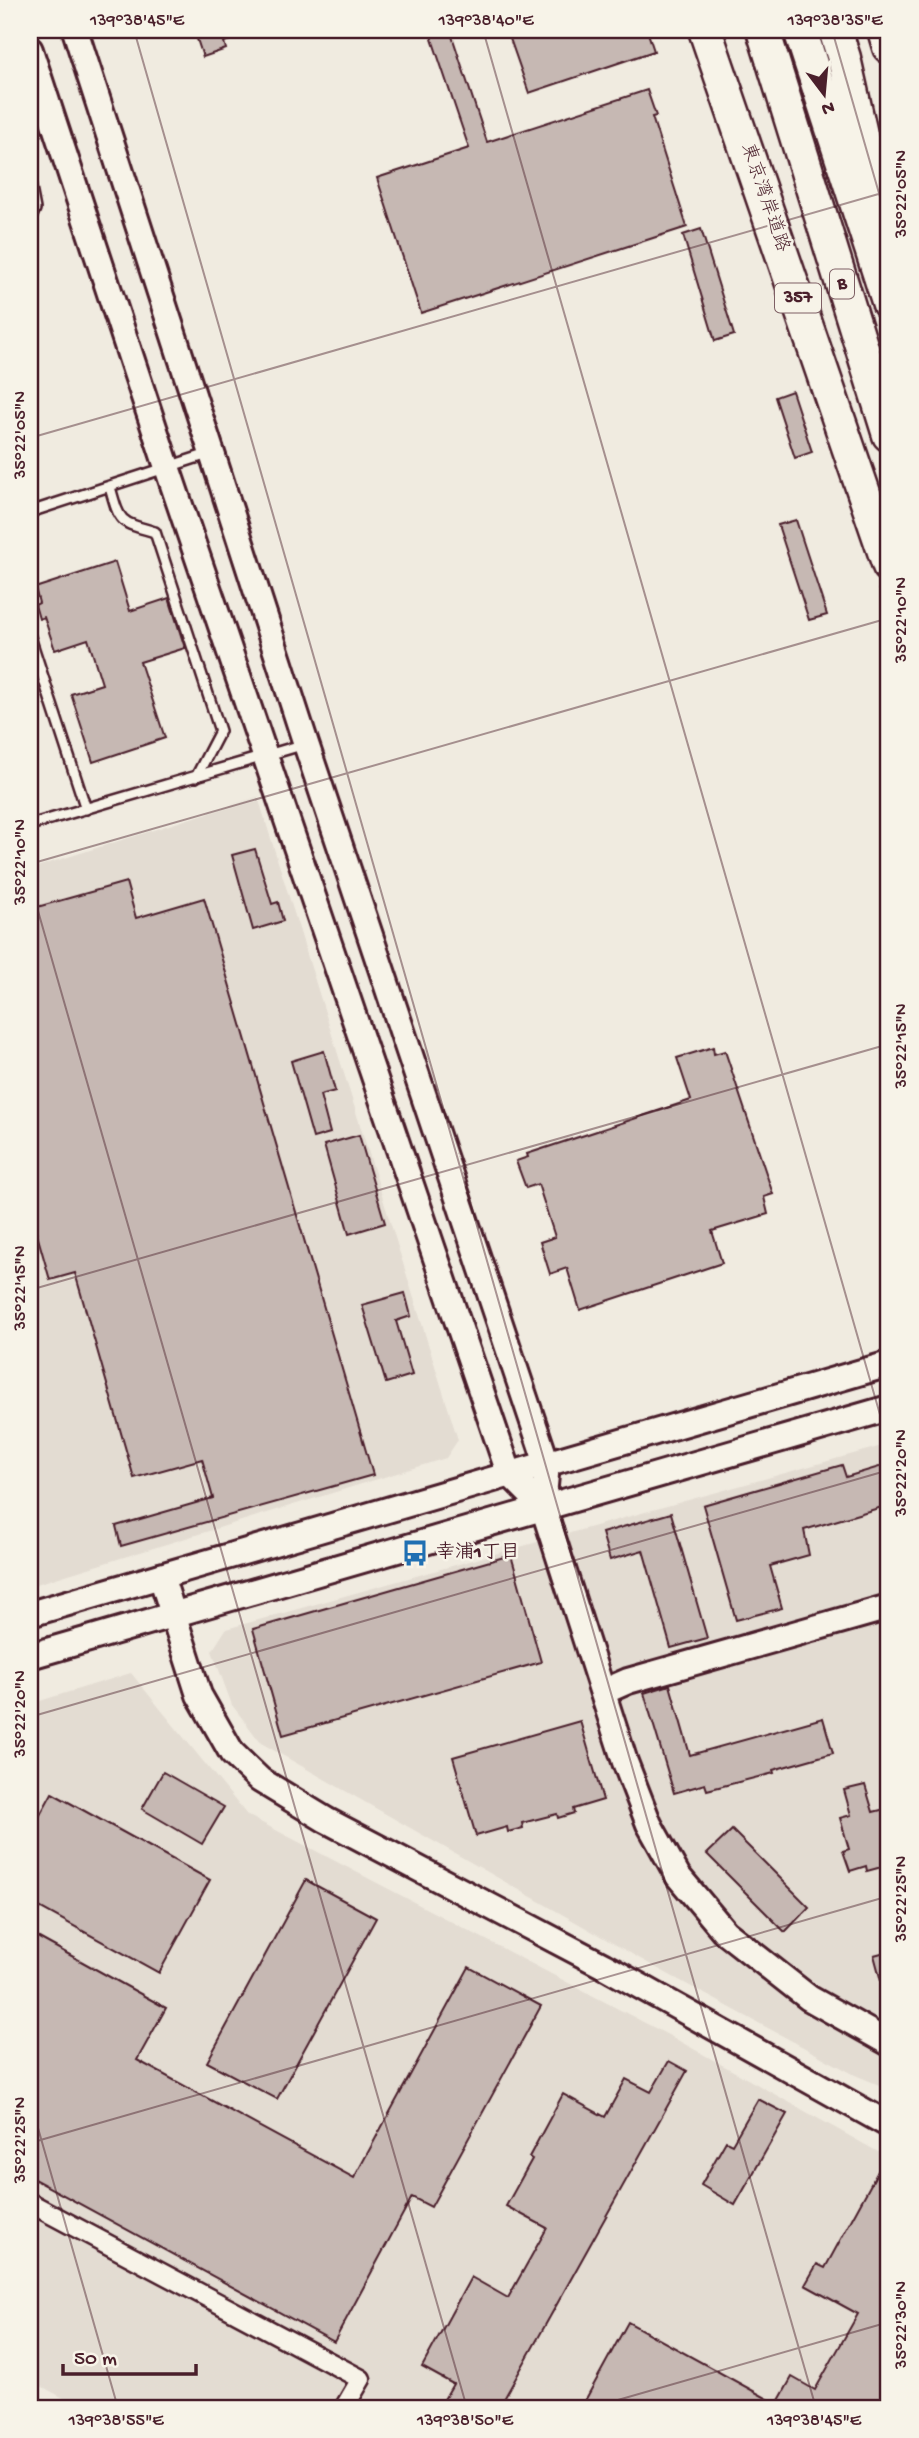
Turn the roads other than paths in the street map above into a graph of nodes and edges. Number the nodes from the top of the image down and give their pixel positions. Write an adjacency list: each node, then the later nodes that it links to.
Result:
1 (75, 30): 16 (street)
2 (705, 30): 20 (highway, 東京湾岸道路 / 357)
3 (742, 30): 10 (highway, B)
4 (763, 30): 10 (highway)
5 (800, 30): 14 (highway)
6 (835, 30): 13 (highway)
7 (884, 30): 8 (highway)
8 (889, 47)
9 (30, 50): 17 (street)
10 (796, 134): 15 (highway, B)
11 (30, 183): 12 (lane)
12 (30, 220)
13 (889, 259)
14 (889, 304)
15 (889, 435)
16 (212, 452): 17 (lane); 22 (street)
17 (167, 467): 18 (lane); 23 (street)
18 (110, 487): 19 (lane); 24 (lane)
19 (30, 512)
20 (889, 566)
21 (30, 637): 25 (lane)
22 (306, 744): 23 (lane); 29 (street)
23 (265, 757): 24 (lane); 30 (street)
24 (195, 777): 25 (lane)
25 (86, 809): 26 (lane)
26 (30, 825)
27 (889, 1364): 29 (street)
28 (889, 1408): 31 (street)
29 (547, 1464): 30 (street); 31 (street)
30 (509, 1473): 31 (street); 32 (street)
31 (543, 1507): 35 (street); 37 (street)
32 (161, 1576): 34 (street); 35 (street)
33 (889, 1606): 37 (street)
34 (30, 1614)
35 (173, 1615): 36 (street); 39 (street)
36 (30, 1656)
37 (603, 1692): 38 (street)
38 (889, 2043)
39 (889, 2125)
40 (30, 2203): 41 (street)
41 (344, 2408)

